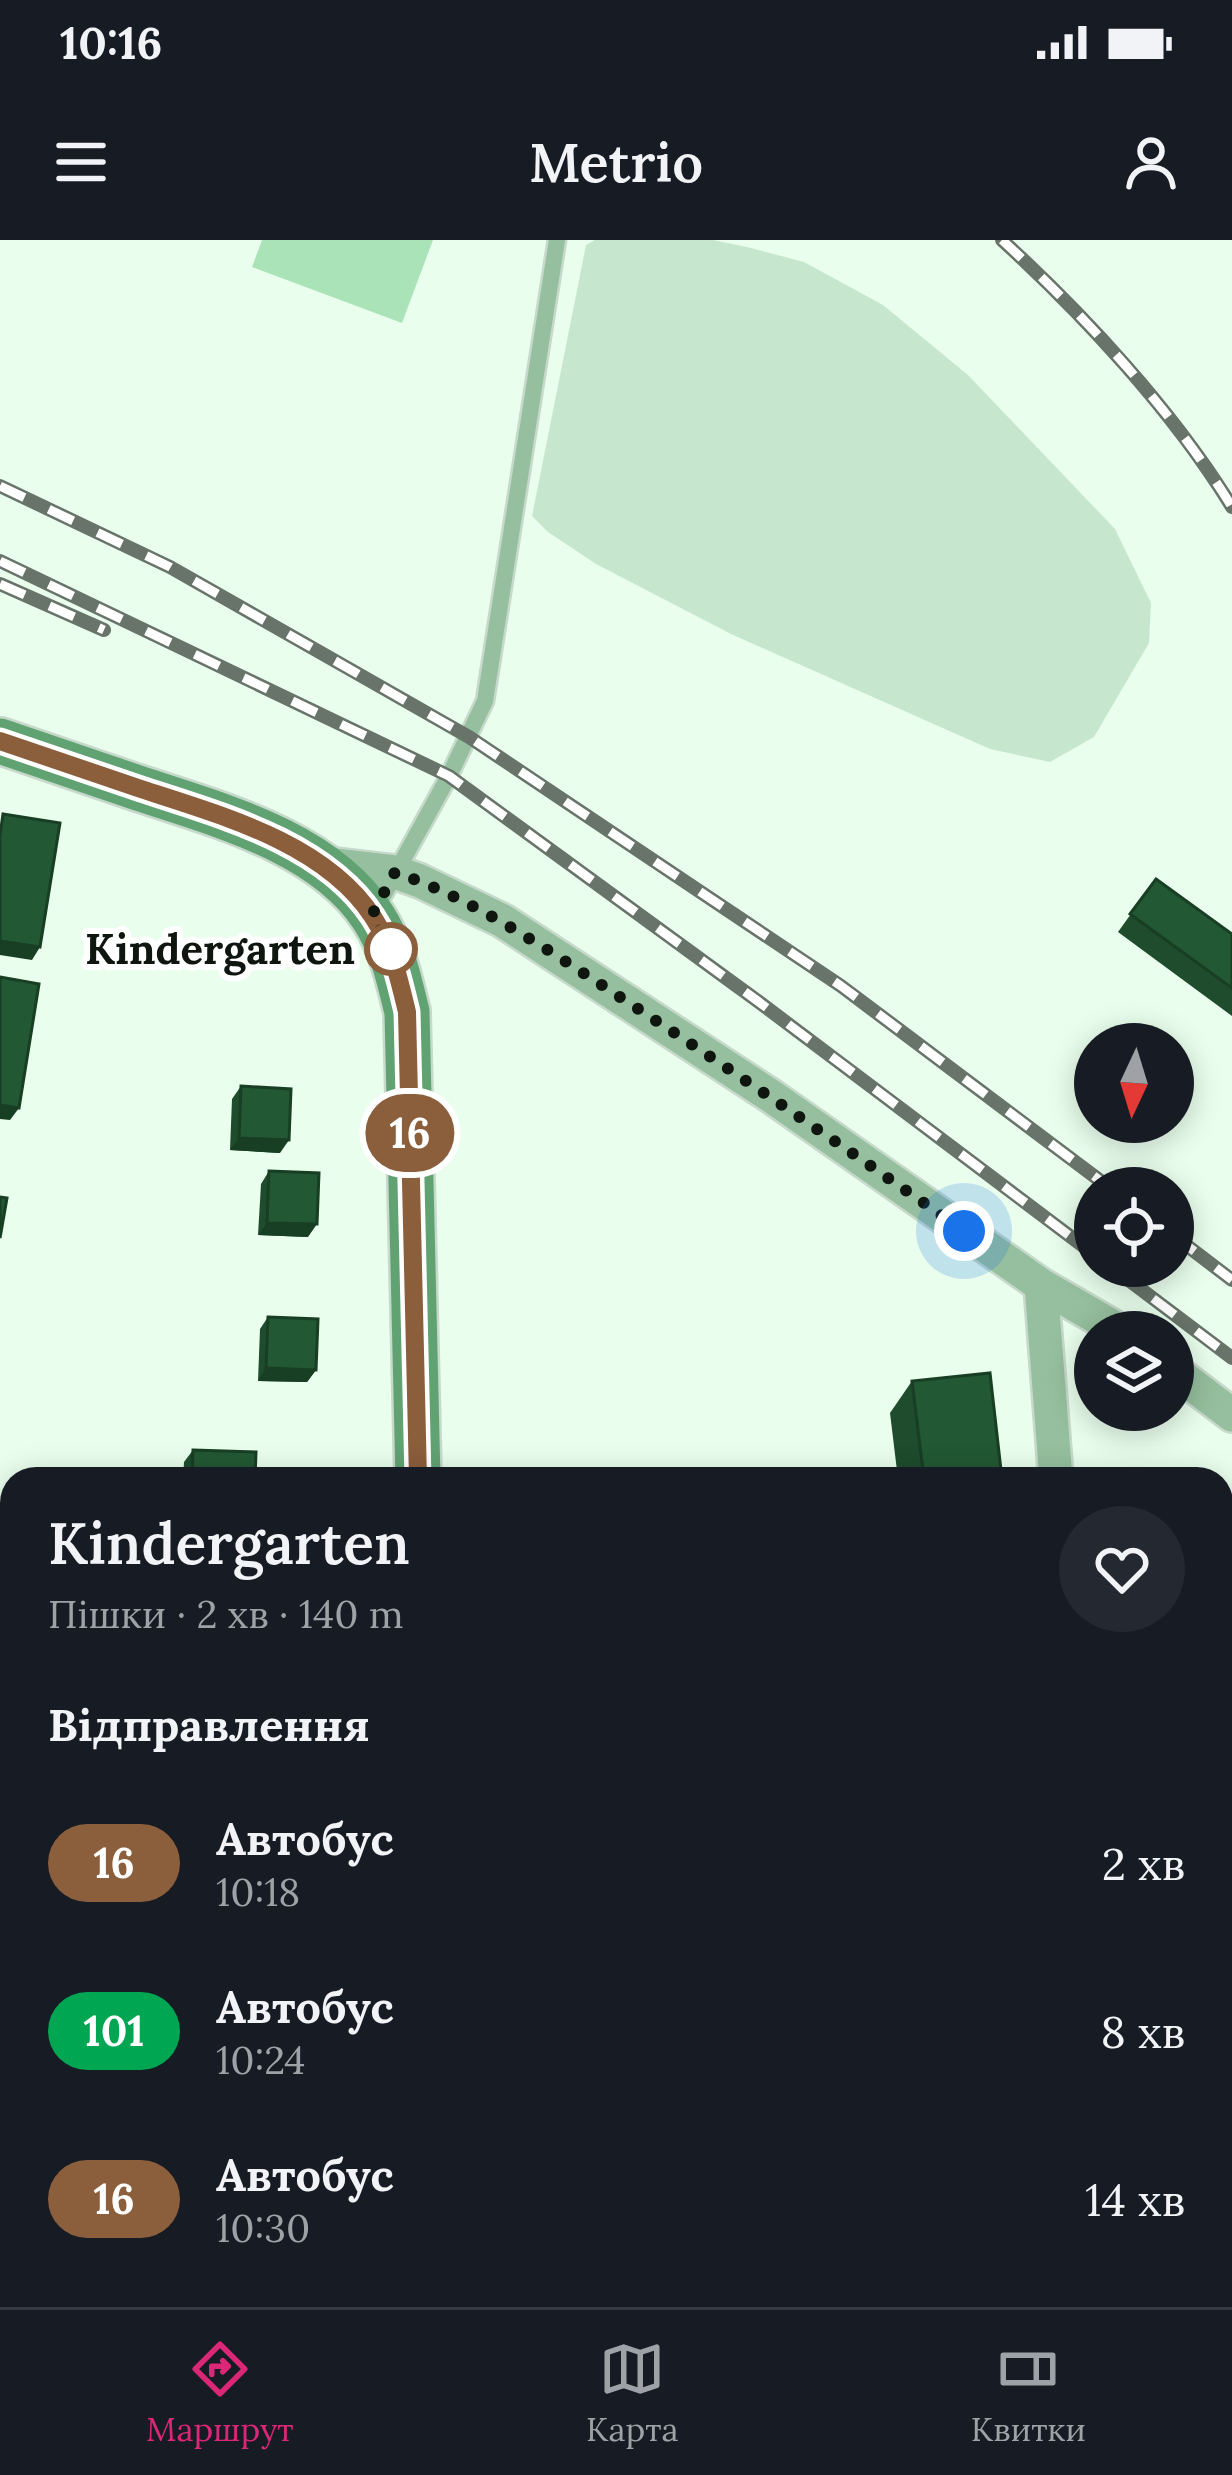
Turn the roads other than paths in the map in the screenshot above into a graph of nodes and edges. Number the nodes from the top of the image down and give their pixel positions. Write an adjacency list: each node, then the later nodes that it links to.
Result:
1 (557, 240): 3 (lane)
2 (0, 741): 4 (street)
3 (395, 872): 4 (street); 4 (lane); 5 (street)
4 (345, 888): 9 (street)
5 (1041, 1285): 6 (street); 10 (street)
6 (1086, 1311)
7 (1194, 1386): 8 (street)
8 (1232, 1415)
9 (418, 1467)
10 (1055, 1467)

